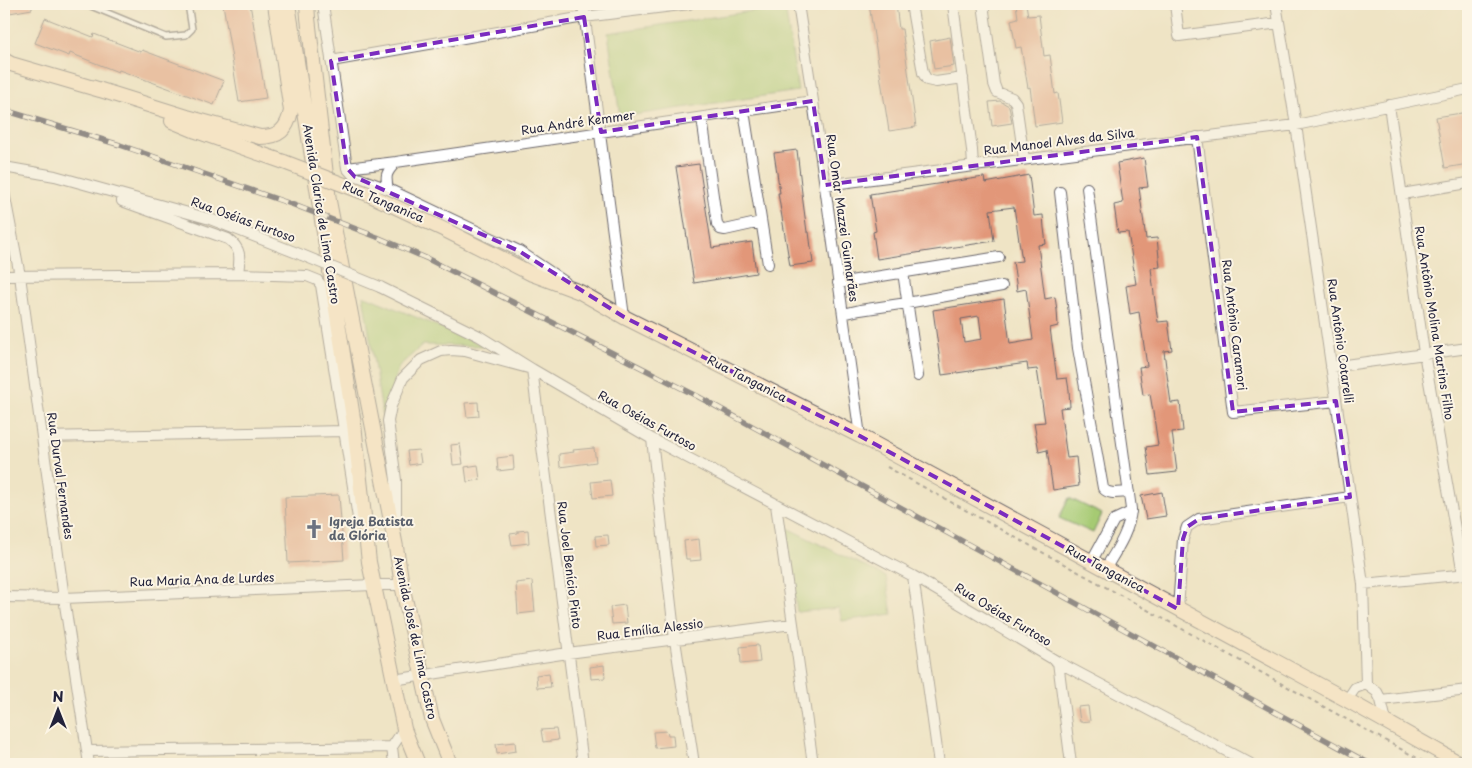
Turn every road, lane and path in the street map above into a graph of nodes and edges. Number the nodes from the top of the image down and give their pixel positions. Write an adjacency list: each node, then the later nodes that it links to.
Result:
1 (86, 4): 2 (lane)
2 (188, 4)
3 (275, 4): 20 (street)
4 (288, 4): 62 (street, Avenida Clarice de Lima Castro)
5 (307, 4): 61 (street, Avenida Clarice de Lima Castro)
6 (323, 4): 18 (street)
7 (583, 4): 15 (street)
8 (689, 4): 15 (street)
9 (798, 4): 22 (street, Rua Omar Mazzei Guimarães)
10 (911, 4): 19 (street)
11 (953, 4): 19 (street)
12 (983, 4): 29 (street)
13 (1175, 4): 16 (street)
14 (1276, 4): 16 (street, Rua Antônio Cotarelli)
15 (584, 17): 18 (street); 27 (street)
16 (1279, 23): 26 (street, Rua Antônio Cotarelli)
17 (4, 60): 20 (street, Rua Tanganica)
18 (331, 61): 33 (street)
19 (963, 78): 32 (street)
20 (91, 86): 51 (street, Rua Tanganica, bridge)
21 (1468, 89): 23 (street, Rua Manoel Alves da Silva)
22 (813, 101): 24 (street, Rua André Kemmer); 36 (street, Rua Omar Mazzei Guimarães)
23 (1389, 106): 26 (street, Rua Manoel Alves da Silva); 41 (street, Rua Antônio Molina Martins Filho)
24 (744, 111): 25 (street, Rua André Kemmer); 42 (street)
25 (702, 118): 27 (street, Rua André Kemmer); 42 (street)
26 (1296, 125): 28 (street, Rua Manoel Alves da Silva); 57 (street, Rua Antônio Cotarelli)
27 (601, 132): 30 (street, Rua André Kemmer); 54 (street)
28 (1197, 137): 29 (street, Rua Manoel Alves da Silva); 60 (street, Rua Antônio Caramori)
29 (1024, 159): 32 (street, Rua Manoel Alves da Silva)
30 (396, 162): 33 (street, Rua André Kemmer); 38 (street)
31 (4, 166): 34 (street, Rua Oséias Furtoso)
32 (973, 166): 36 (street, Rua Manoel Alves da Silva)
33 (347, 168): 38 (street)
34 (55, 176): 46 (street); 58 (street, Rua Oséias Furtoso, bridge)
35 (1468, 183): 41 (street)
36 (825, 185): 49 (street, Rua Omar Mazzei Guimarães)
37 (1087, 188): 67 (street)
38 (388, 189): 51 (street)
39 (4, 192): 48 (street, Rua Durval Fernandes)
40 (1060, 192): 67 (street)
41 (1402, 194): 56 (street, Rua Antônio Molina Martins Filho)
42 (761, 222): 44 (street)
43 (999, 256): 45 (street)
44 (768, 264)
45 (903, 272): 49 (street); 52 (street)
46 (238, 274): 48 (street); 62 (street)
47 (4, 276): 48 (street)
48 (20, 276): 64 (street, Rua Durval Fernandes)
49 (838, 283): 53 (street, Rua Omar Mazzei Guimarães)
50 (1002, 286): 52 (street)
51 (580, 292): 54 (street, Rua Tanganica)
52 (907, 303): 53 (street); 59 (street)
53 (843, 314): 63 (street, Rua Omar Mazzei Guimarães)
54 (624, 316): 63 (street, Rua Tanganica)
55 (1468, 348): 56 (street)
56 (1424, 353): 57 (street); 74 (street, Rua Antônio Molina Martins Filho)
57 (1330, 367): 60 (street, Rua Antônio Cotarelli)
58 (532, 369): 65 (street, Rua Oséias Furtoso); 71 (street); 84 (street, Rua Joel Benício Pinto)
59 (918, 376)
60 (1336, 401): 68 (street, Rua Antônio Cotarelli)
61 (370, 420): 71 (street, Avenida José de Lima Castro)
62 (349, 428): 64 (street); 77 (street)
63 (860, 436): 72 (street, Rua Tanganica)
64 (42, 437): 80 (street, Rua Durval Fernandes)
65 (652, 439): 69 (street, Rua Oséias Furtoso); 83 (street)
66 (885, 466): 106 (path)
67 (1129, 492): 70 (street)
68 (1350, 497): 76 (street, Rua Antônio Cotarelli); 81 (street)
69 (776, 505): 75 (street, Rua Oséias Furtoso); 82 (street)
70 (1131, 512): 72 (street); 73 (street)
71 (396, 547): 78 (street, Avenida José de Lima Castro)
72 (1091, 562): 73 (street, Rua Tanganica)
73 (1105, 569): 81 (street, Rua Tanganica)
74 (1465, 574): 76 (street)
75 (913, 576): 85 (street, Rua Oséias Furtoso); 103 (street)
76 (1363, 584): 88 (street, Rua Antônio Cotarelli)
77 (374, 585): 78 (street, Rua Maria Ana de Lurdes); 80 (street, Rua Maria Ana de Lurdes); 87 (street)
78 (402, 585): 86 (street, Avenida José de Lima Castro)
79 (4, 598): 80 (street, Rua Maria Ana de Lurdes)
80 (64, 598): 95 (street, Rua Durval Fernandes)
81 (1178, 609): 90 (street, Rua Tanganica)
82 (792, 624): 83 (street, Rua Emília Alessio); 102 (street)
83 (675, 640): 84 (street, Rua Emília Alessio); 101 (street)
84 (568, 653): 86 (street, Rua Emília Alessio); 100 (street, Rua Joel Benício Pinto)
85 (1058, 662): 104 (street); 105 (street, Rua Oséias Furtoso)
86 (422, 675): 87 (street, Rua Emília Alessio); 99 (street, Avenida José de Lima Castro)
87 (393, 680): 93 (street)
88 (1366, 684): 90 (street); 91 (street)
89 (1468, 690): 91 (street)
90 (1348, 700): 92 (street, Rua Tanganica)
91 (1381, 700): 92 (street)
92 (1386, 721): 107 (street, Rua Tanganica)
93 (404, 729): 94 (street); 98 (street)
94 (392, 747): 95 (street); 97 (street)
95 (87, 750): 96 (street, Rua Durval Fernandes)
96 (89, 764)
97 (394, 764)
98 (418, 764)
99 (450, 764)
100 (582, 764)
101 (694, 764)
102 (813, 764)
103 (939, 764)
104 (1070, 764)
105 (1251, 764)
106 (1428, 764)
107 (1461, 764)

